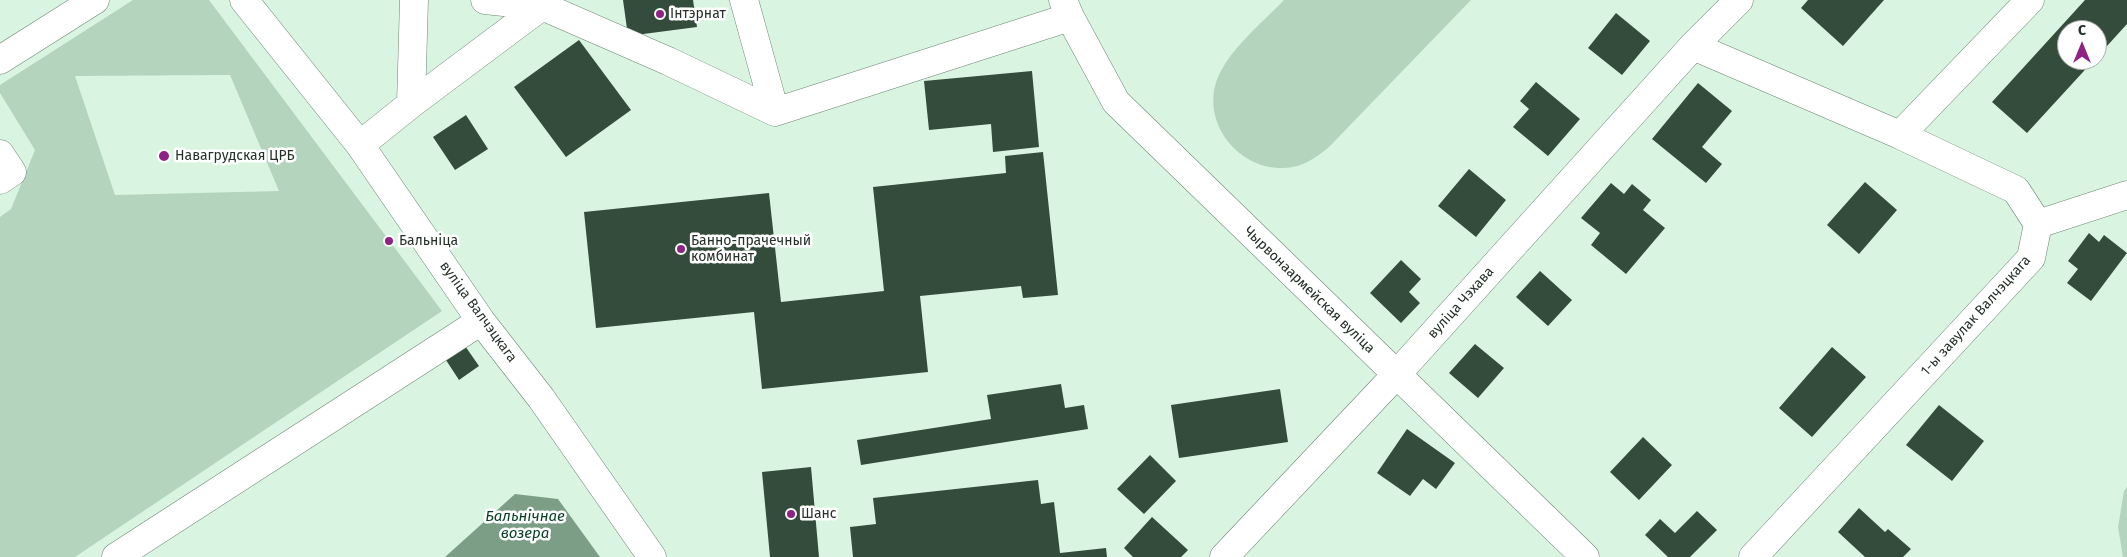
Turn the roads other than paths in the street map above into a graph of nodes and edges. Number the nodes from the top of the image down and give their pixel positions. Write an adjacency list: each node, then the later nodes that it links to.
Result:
1 (95, 0): 11 (street)
2 (244, 0): 15 (street, вуліца Валчэцкага)
3 (414, 0): 12 (street)
4 (485, 0): 8 (street)
5 (744, 0): 13 (street)
6 (1739, 0): 10 (street, вуліца Чэхава)
7 (2030, 0): 14 (street)
8 (542, 6): 12 (street); 13 (street)
9 (1066, 9): 13 (street); 21 (street, Чырвонаармейская вуліца)
10 (1693, 46): 14 (street); 21 (street, вуліца Чэхава)
11 (0, 60)
12 (412, 104): 15 (street)
13 (774, 112)
14 (1900, 135): 19 (street)
15 (360, 145): 20 (street, вуліца Валчэцкага)
16 (0, 154): 17 (street)
17 (0, 180)
18 (2127, 194): 19 (street)
19 (2038, 224): 26 (street, 1-ы завулак Валчэцкага)
20 (481, 321): 22 (street); 23 (street, вуліца Валчэцкага)
21 (1396, 375): 24 (street, вуліца Чэхава); 25 (street, Чырвонаармейская вуліца)
22 (116, 557)
23 (652, 557)
24 (1224, 557)
25 (1586, 557)
26 (1753, 557)

